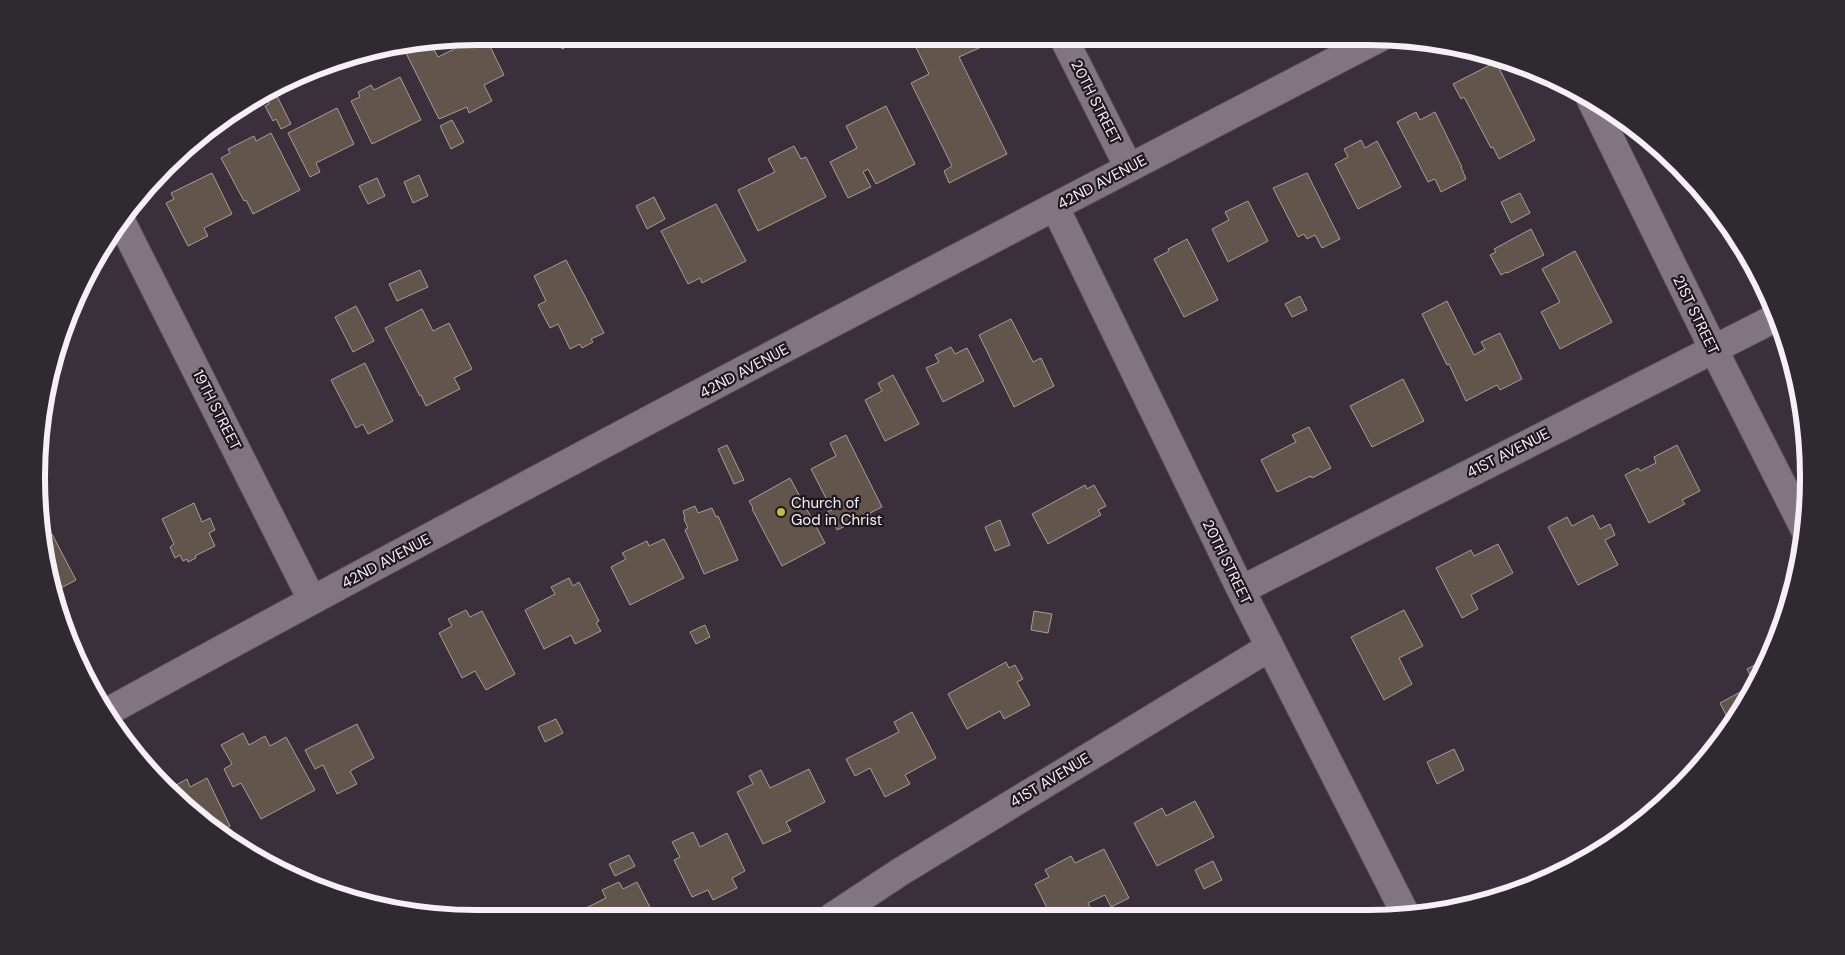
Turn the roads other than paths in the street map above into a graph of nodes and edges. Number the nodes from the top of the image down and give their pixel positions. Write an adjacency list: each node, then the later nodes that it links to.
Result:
1 (1067, 45): 4 (street, 20TH STREET)
2 (1366, 45): 4 (street, 42ND AVENUE)
3 (1596, 111): 8 (street, 21ST STREET)
4 (1129, 168): 5 (street, 42ND AVENUE)
5 (1055, 206): 10 (street, 20TH STREET); 11 (street, 42ND AVENUE)
6 (124, 228): 11 (street, 19TH STREET)
7 (1770, 320): 8 (street, 41ST AVENUE)
8 (1712, 348): 9 (street, 21ST STREET); 10 (street, 41ST AVENUE)
9 (1798, 516)
10 (1241, 590): 12 (street, 20TH STREET)
11 (312, 600): 13 (street, 42ND AVENUE)
12 (1270, 647): 14 (street, 20TH STREET); 15 (street, 41ST AVENUE)
13 (112, 709)
14 (1403, 908)
15 (843, 910)

